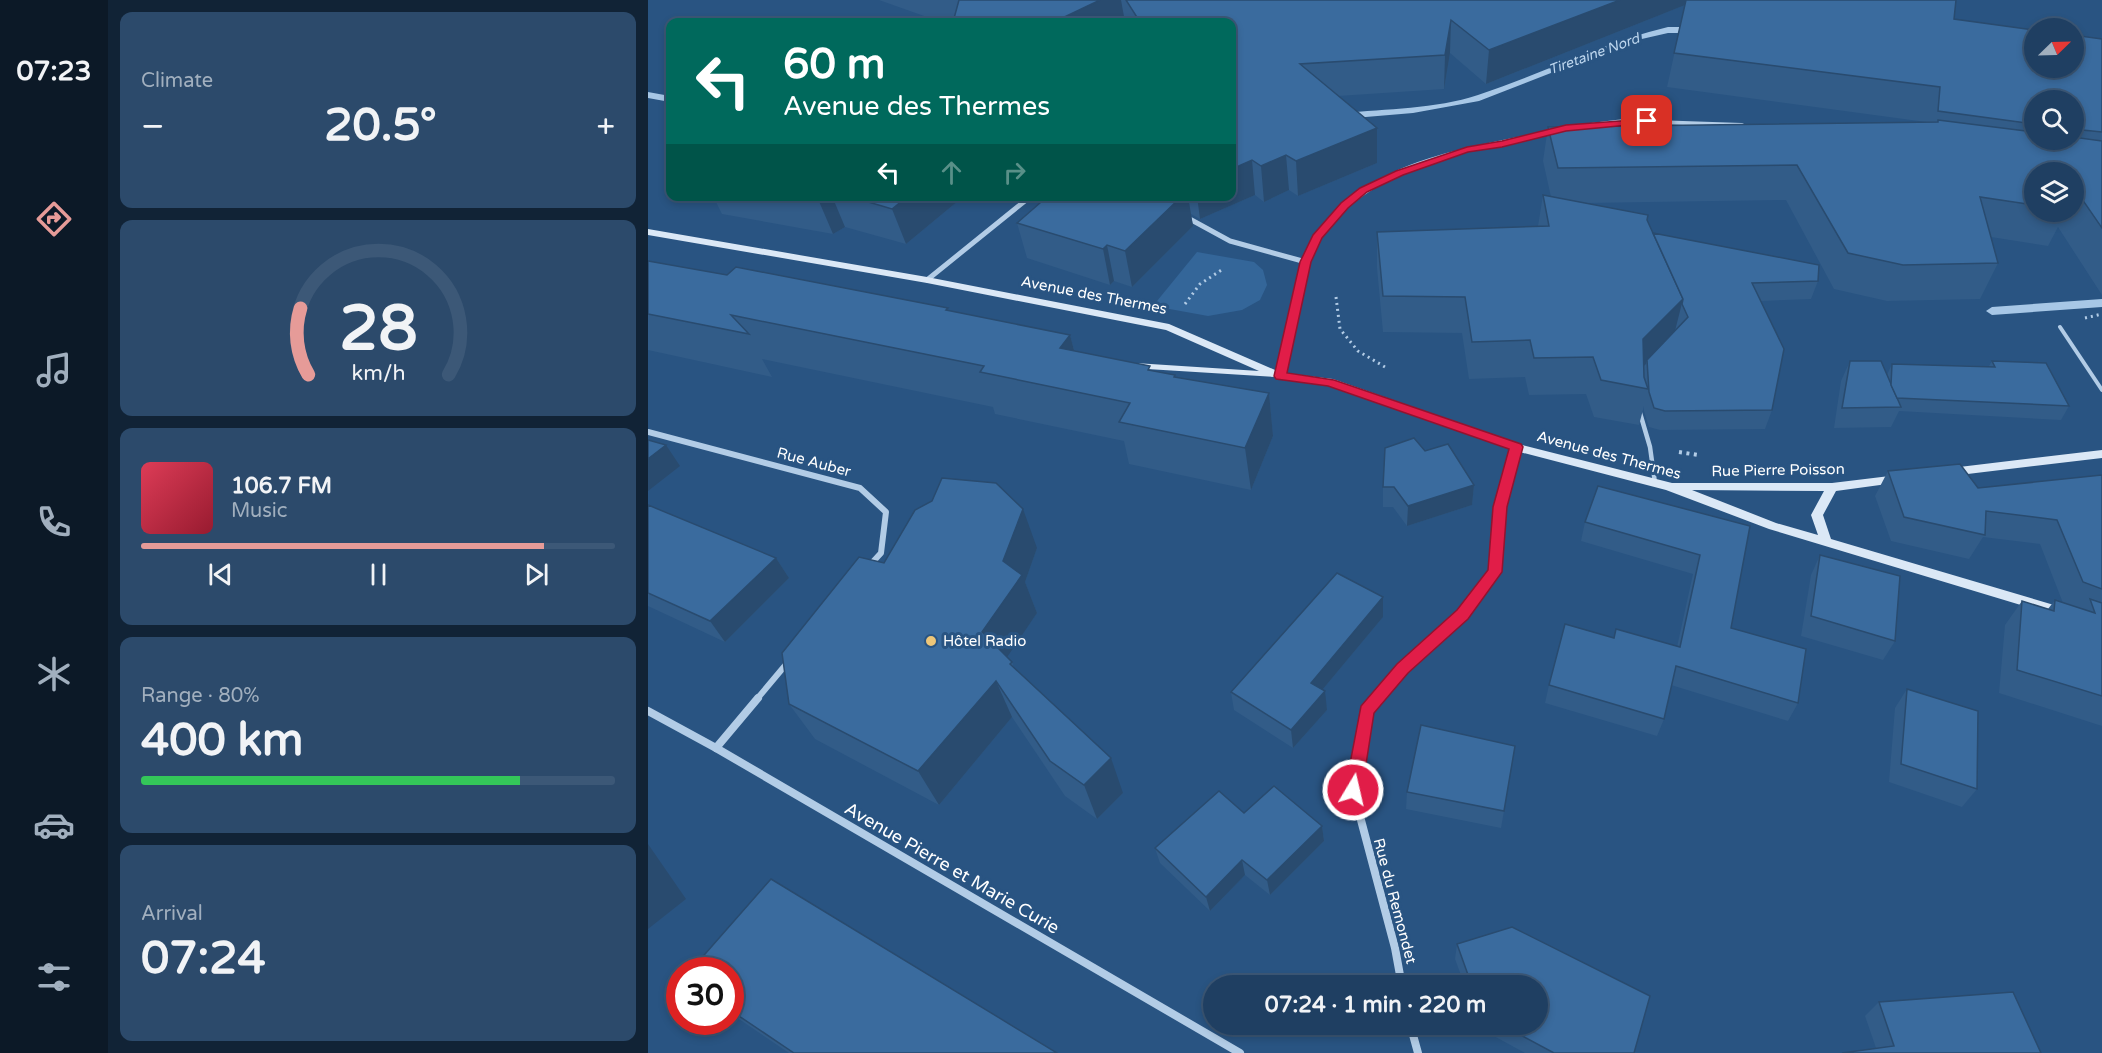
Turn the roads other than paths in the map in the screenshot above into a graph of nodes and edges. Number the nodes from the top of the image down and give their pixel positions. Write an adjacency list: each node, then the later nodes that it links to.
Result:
1 (1745, 125): 5 (street)
2 (1025, 201): 6 (street)
3 (1181, 215): 5 (street)
4 (648, 232): 6 (street, Avenue des Thermes)
5 (1306, 262): 9 (street)
6 (927, 280): 9 (street, Avenue des Thermes)
7 (2060, 327): 10 (lane)
8 (1127, 366): 9 (street)
9 (1280, 376): 13 (street, Avenue des Thermes)
10 (2102, 390)
11 (1638, 407): 17 (lane)
12 (648, 432): 21 (street, Rue Auber)
13 (1516, 447): 17 (street, Avenue des Thermes); 26 (street, Rue du Remondet)
14 (2102, 454): 15 (street)
15 (1935, 474)
16 (1912, 477): 19 (street, Rue Pierre Poisson)
17 (1655, 483): 18 (street, Avenue des Thermes)
18 (1669, 486): 19 (street, Rue Pierre Poisson); 20 (street, Avenue des Thermes)
19 (1832, 487): 20 (street)
20 (1826, 542): 22 (street, Avenue des Thermes)
21 (866, 570)
22 (2080, 618)
23 (791, 659): 25 (street)
24 (648, 711): 25 (street, Avenue Pierre et Marie Curie)
25 (716, 748): 28 (street, Avenue Pierre et Marie Curie)
26 (1400, 975)
27 (1413, 1035): 29 (street)
28 (1240, 1053)
29 (1418, 1053)

